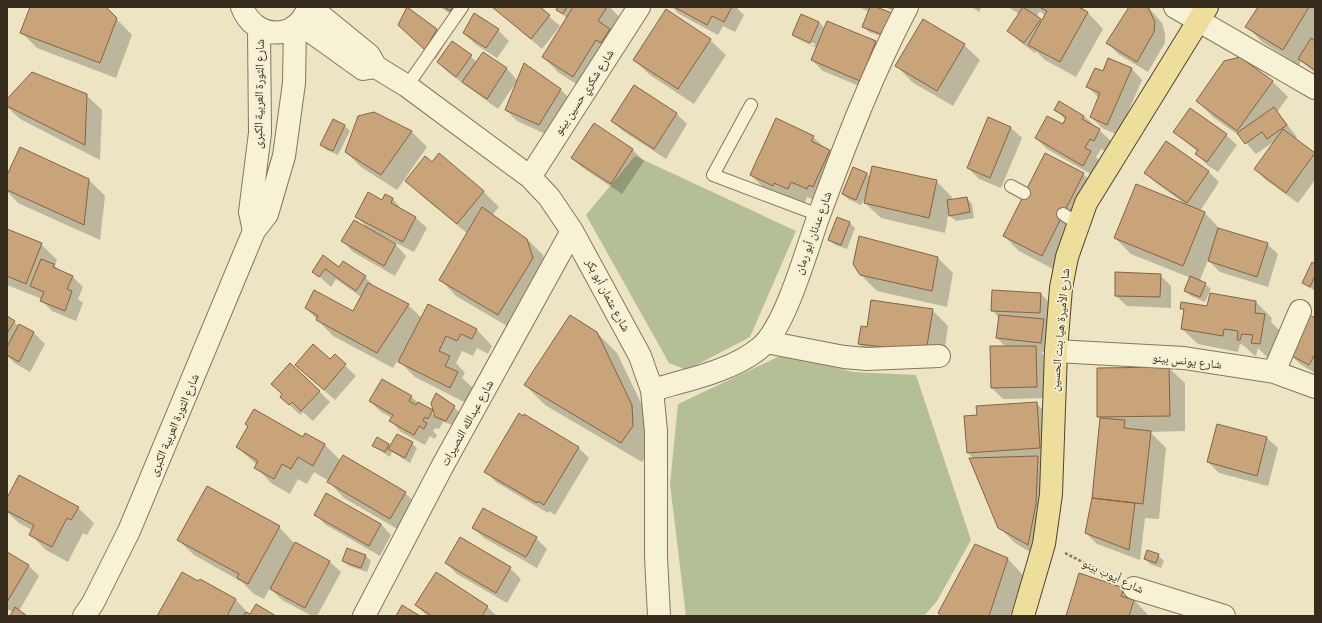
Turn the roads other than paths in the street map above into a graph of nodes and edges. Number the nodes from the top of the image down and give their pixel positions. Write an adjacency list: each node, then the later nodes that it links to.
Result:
1 (462, 7): 8 (lane)
2 (639, 7): 11 (street, شارع شكري حسين بينو)
3 (907, 7): 14 (street, شارع عدنان أبو رمان)
4 (1175, 7): 5 (street)
5 (1203, 13): 9 (street); 19 (main road, شارع الأميرة هيا بنت الحسين)
6 (244, 14): 7 (street); 15 (street, شارع الثورة العربية الكبرى)
7 (303, 16): 8 (street, شارع عثمان أبو بكر); 15 (street, شارع الثورة العربية الكبرى)
8 (407, 86): 11 (street, شارع عثمان أبو بكر)
9 (1315, 88)
10 (751, 106): 14 (lane)
11 (530, 177): 16 (street, شارع عثمان أبو بكر)
12 (1011, 186): 13 (lane)
13 (1024, 194)
14 (819, 215): 18 (street, شارع عدنان أبو رمان)
15 (254, 231): 25 (street, شارع الثورة العربية الكبرى)
16 (572, 231): 23 (street, شارع عثمان أبو بكر); 26 (street, شارع عبدالله النصيرات)
17 (1300, 310): 21 (street)
18 (766, 342): 20 (street); 23 (street, شارع عدنان أبو رمان)
19 (1056, 351): 21 (street, شارع يونس بينو); 28 (main road, شارع الأميرة هيا بنت الحسين)
20 (939, 356)
21 (1274, 372): 22 (street, شارع يونس بينو)
22 (1315, 387)
23 (652, 390): 27 (street, شارع عثمان أبو بكر)
24 (1134, 588): 29 (street, شارع أيوب بينو)
25 (84, 616)
26 (364, 616)
27 (659, 616)
28 (1023, 616)
29 (1224, 616)

